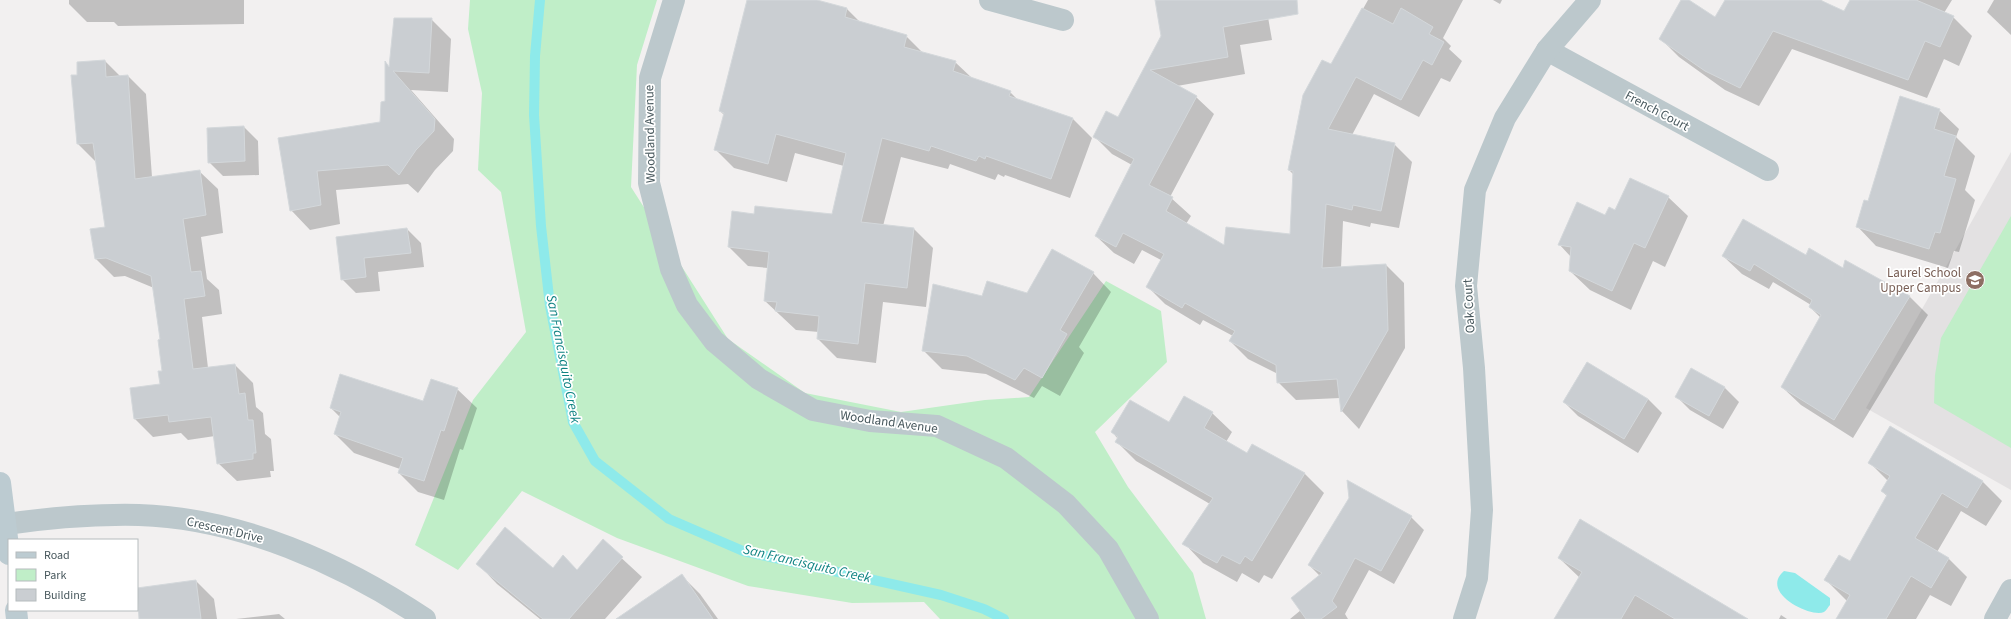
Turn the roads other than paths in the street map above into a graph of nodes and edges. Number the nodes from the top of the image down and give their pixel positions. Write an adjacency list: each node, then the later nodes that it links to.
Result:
1 (674, 0): 12 (street, Woodland Avenue)
2 (990, 0): 4 (street)
3 (1590, 0): 5 (street, Oak Court)
4 (1063, 20)
5 (1547, 50): 6 (street, French Court); 13 (street, Oak Court)
6 (1768, 170)
7 (0, 484): 8 (main road)
8 (3, 524): 9 (main road); 11 (street, Crescent Drive)
9 (8, 549)
10 (2011, 590): 14 (street)
11 (425, 619)
12 (1148, 619)
13 (1464, 619)
14 (1995, 619)

